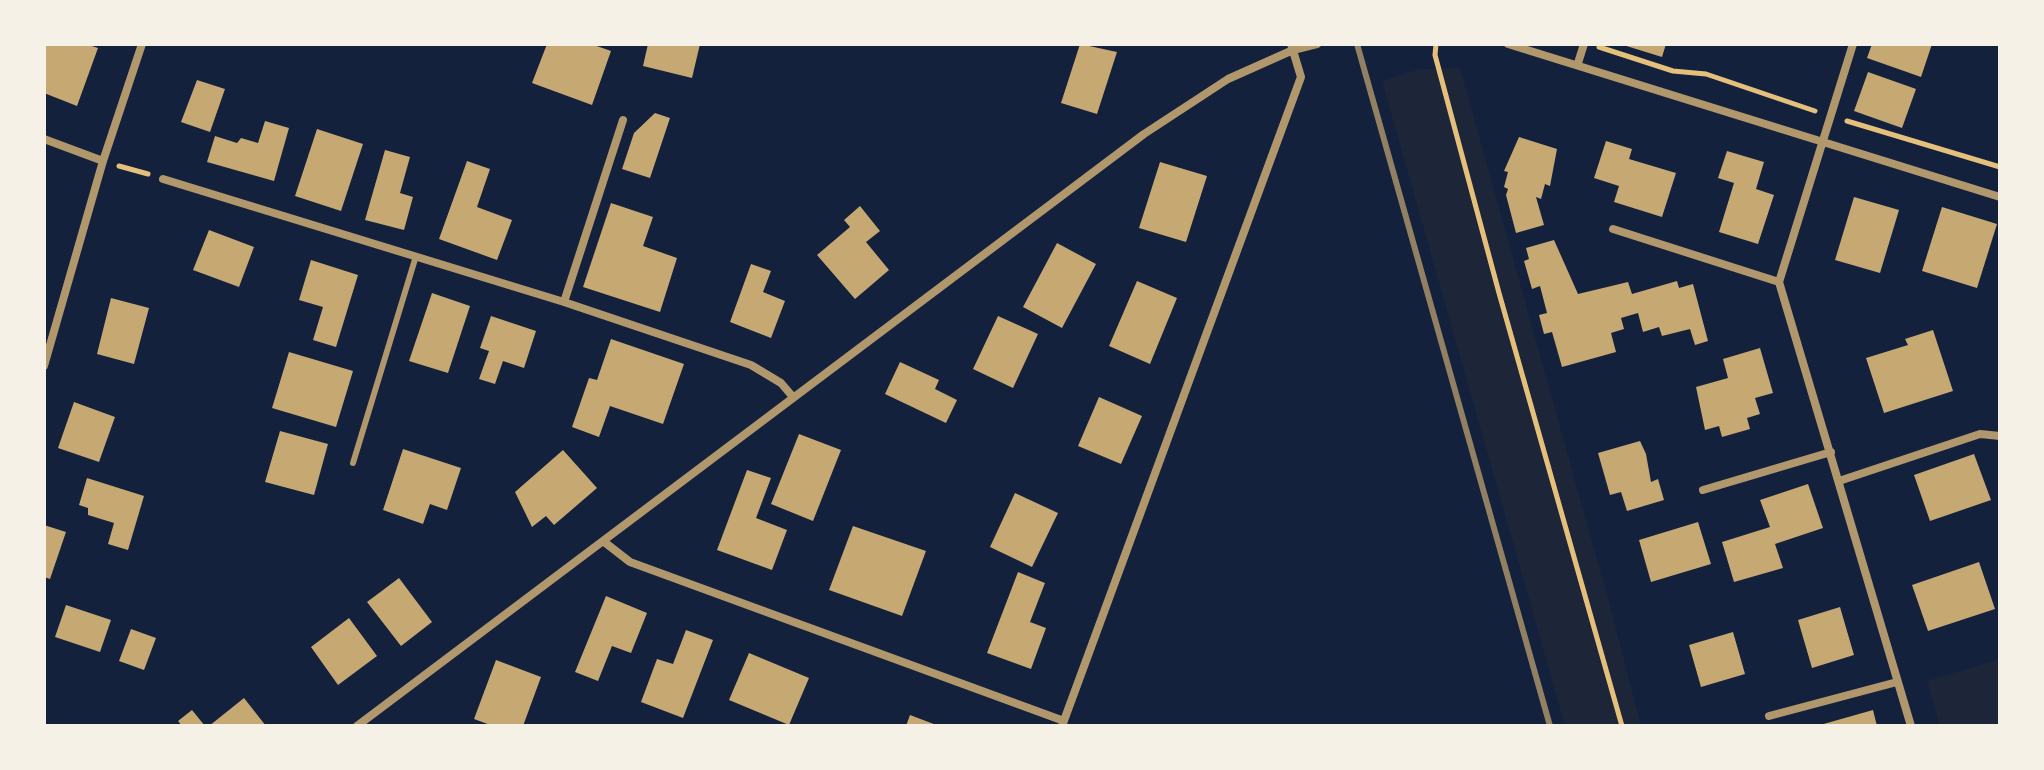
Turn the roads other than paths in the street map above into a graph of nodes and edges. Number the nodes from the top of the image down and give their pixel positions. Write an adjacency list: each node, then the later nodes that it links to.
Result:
1 (142, 44): 11 (street)
2 (1317, 44): 6 (street)
3 (1508, 44): 7 (street)
4 (1584, 44): 7 (street)
5 (1853, 44): 10 (street)
6 (1292, 47): 19 (street); 28 (street)
7 (1578, 63): 10 (street)
8 (623, 120): 17 (street)
9 (44, 139): 11 (street)
10 (1825, 140): 13 (street); 16 (street)
11 (103, 161): 18 (street)
12 (163, 179): 15 (street)
13 (2000, 197)
14 (1613, 229): 16 (street)
15 (416, 256): 17 (street); 22 (lane)
16 (1779, 282): 21 (street)
17 (564, 302): 19 (street)
18 (44, 366)
19 (793, 397): 25 (street)
20 (2000, 436): 23 (street)
21 (1831, 452): 23 (street); 24 (street)
22 (353, 463)
23 (1839, 481): 26 (street)
24 (1703, 490)
25 (603, 541): 28 (street); 29 (street)
26 (1897, 682): 27 (street); 30 (street)
27 (1769, 716)
28 (1063, 724)
29 (357, 726)
30 (1911, 726)

